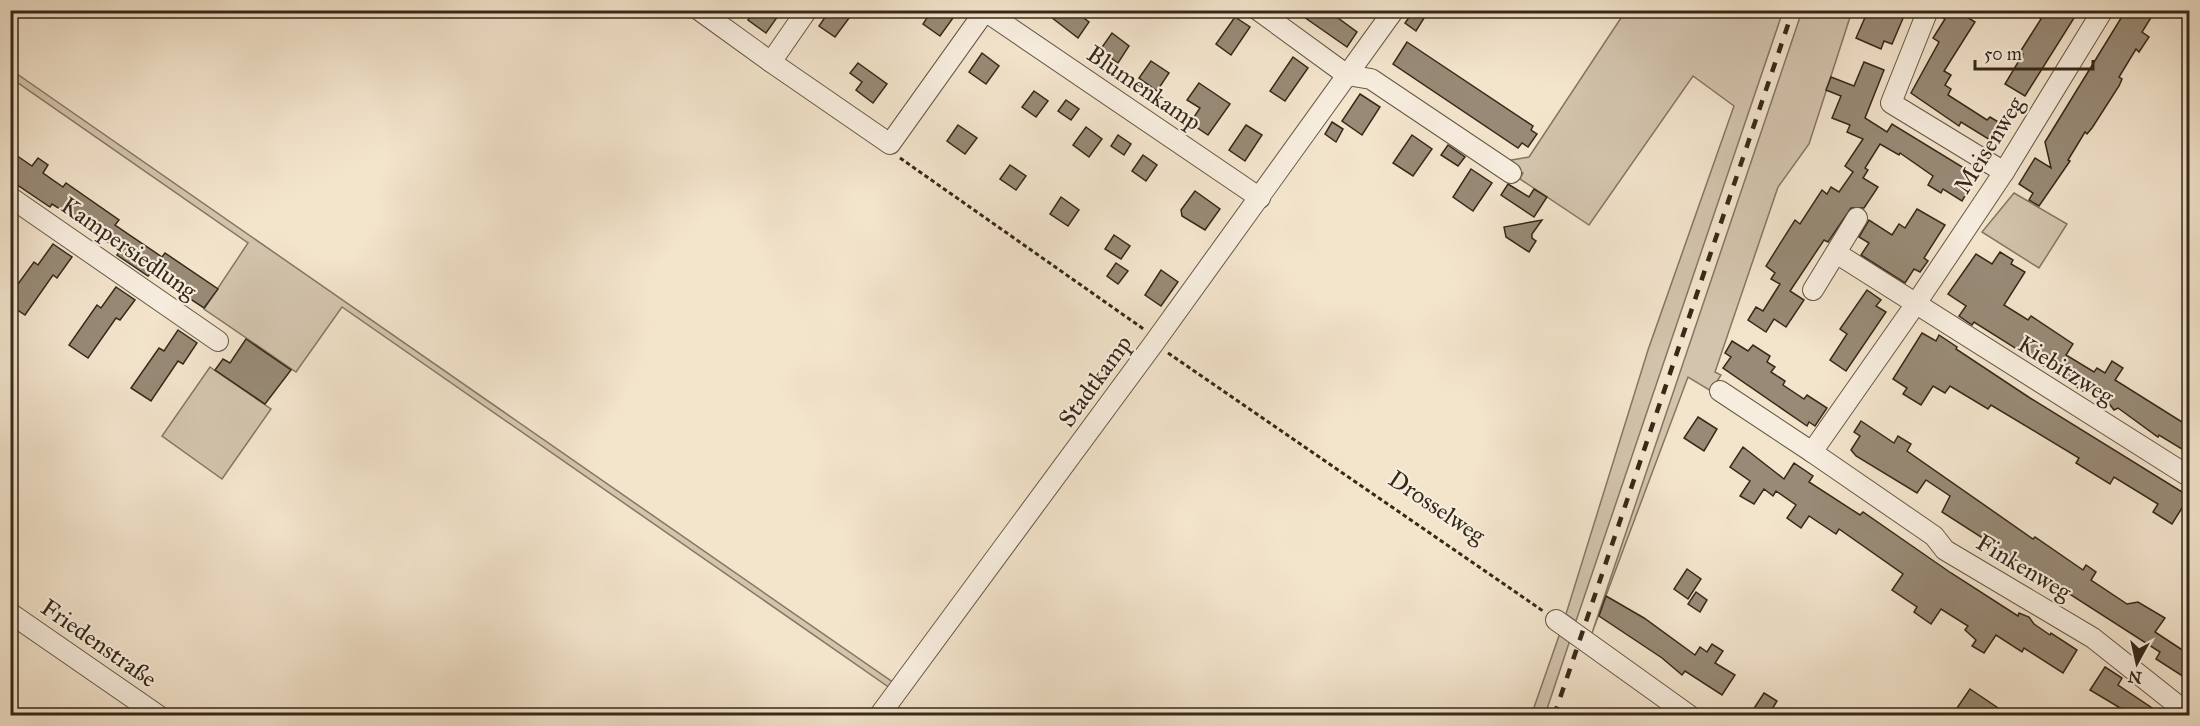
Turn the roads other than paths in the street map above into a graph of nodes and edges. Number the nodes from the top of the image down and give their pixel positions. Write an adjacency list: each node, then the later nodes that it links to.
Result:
1 (699, 10): 7 (street)
2 (807, 10): 7 (street)
3 (1258, 10): 8 (street)
4 (1394, 10): 8 (street, Stadtkamp)
5 (1928, 10): 9 (street)
6 (2103, 10): 9 (street, Meisenweg)
7 (771, 62): 12 (street, Blumenkamp)
8 (1347, 75): 10 (street); 12 (street, Stadtkamp)
9 (2004, 172): 16 (street, Meisenweg)
10 (1511, 173)
11 (10, 197): 17 (street, Kampersiedlung)
12 (1260, 198): 25 (street, Stadtkamp)
13 (1857, 218): 14 (street)
14 (1836, 253): 15 (street); 16 (street)
15 (1813, 290)
16 (1915, 305): 19 (street, Meisenweg); 20 (street, Kiebitzweg)
17 (218, 341)
18 (1720, 392): 19 (street)
19 (1812, 453): 23 (street, Finkenweg)
20 (2190, 477)
21 (10, 613): 24 (street, Friedenstraße)
22 (1556, 620): 26 (street)
23 (2190, 715)
24 (159, 716)
25 (879, 716)
26 (1690, 716)

